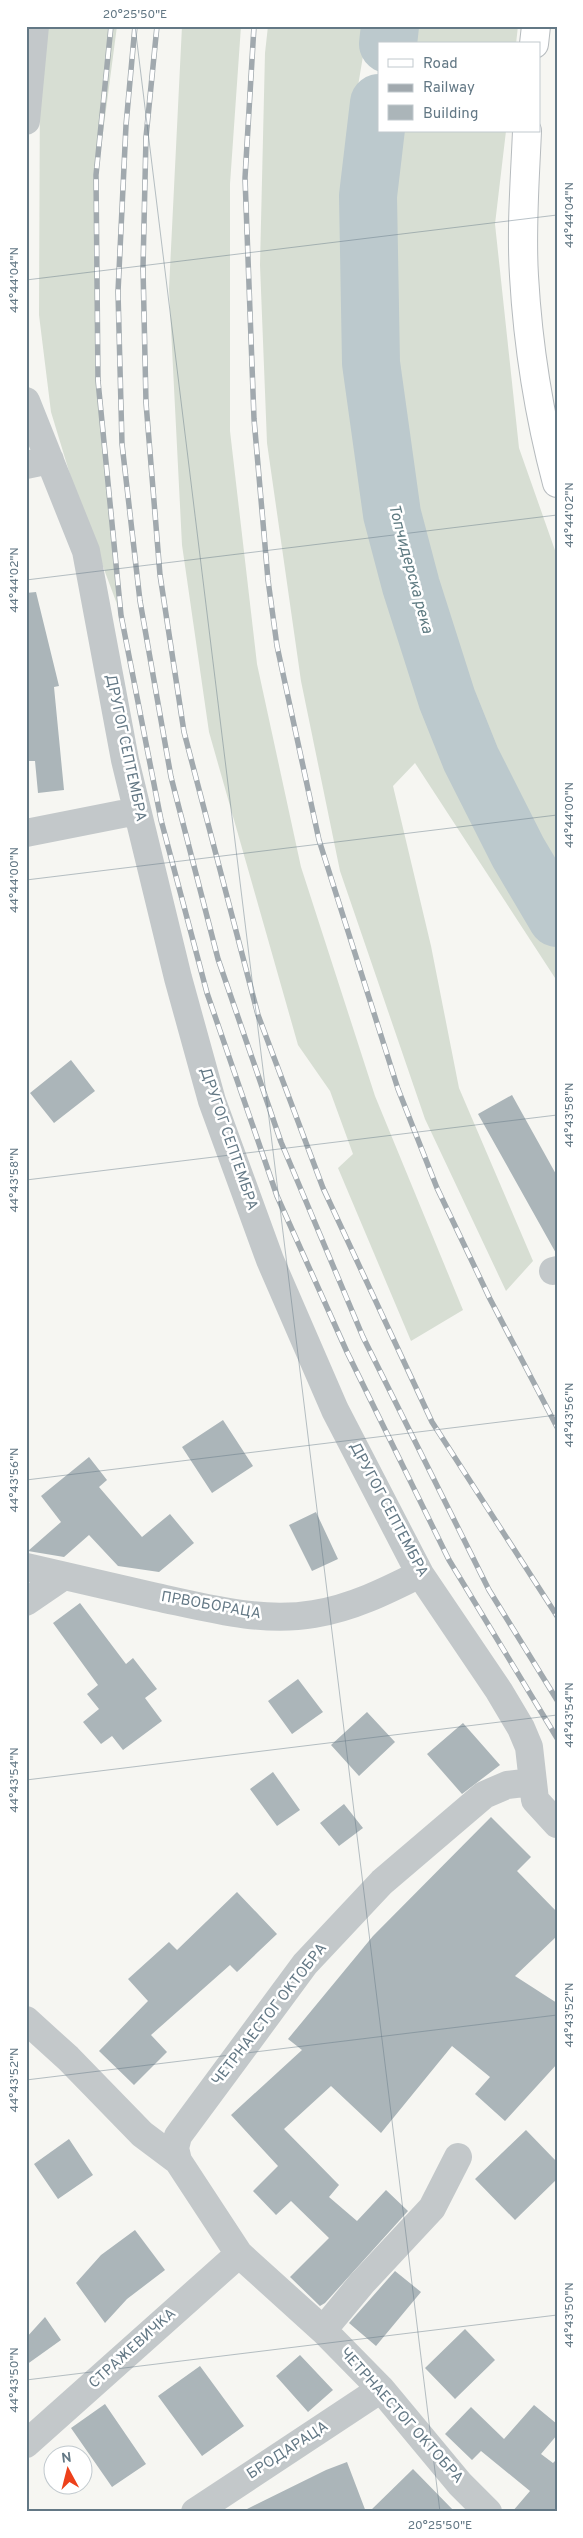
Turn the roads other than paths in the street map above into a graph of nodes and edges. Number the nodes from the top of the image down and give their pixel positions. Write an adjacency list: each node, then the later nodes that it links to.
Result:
1 (35, 26): 4 (street)
2 (536, 26): 3 (main road)
3 (534, 42)
4 (26, 121)
5 (527, 132): 8 (main road)
6 (26, 401): 7 (street, ДРУГОГ СЕПТЕМБРА)
7 (38, 463): 9 (street, ДРУГОГ СЕПТЕМБРА)
8 (557, 483)
9 (137, 811): 10 (street); 12 (street, ДРУГОГ СЕПТЕМБРА)
10 (26, 833)
11 (26, 1567): 13 (street, ПРВОБОРАЦА)
12 (420, 1574): 13 (street, ПРВОБОРАЦА); 15 (street, ДРУГОГ СЕПТЕМБРА)
13 (64, 1576): 14 (street)
14 (26, 1602)
15 (532, 1782): 16 (street, ДРУГОГ СЕПТЕМБРА); 19 (street, ЧЕТРНАЕСТОГ ОКТОБРА)
16 (557, 1824)
17 (26, 2020): 19 (street, ЧЕТРНАЕСТОГ ОКТОБРА)
18 (458, 2157): 21 (street)
19 (178, 2162): 20 (street, ЧЕТРНАЕСТОГ ОКТОБРА)
20 (239, 2254): 21 (street, ЧЕТРНАЕСТОГ ОКТОБРА); 23 (street, СТРАЖЕВИЧКА)
21 (323, 2330): 22 (street, ЧЕТРНАЕСТОГ ОКТОБРА)
22 (381, 2389): 24 (street, БРОДАРАЦА); 25 (street, ЧЕТРНАЕСТОГ ОКТОБРА)
23 (26, 2444)
24 (195, 2512)
25 (488, 2512)

